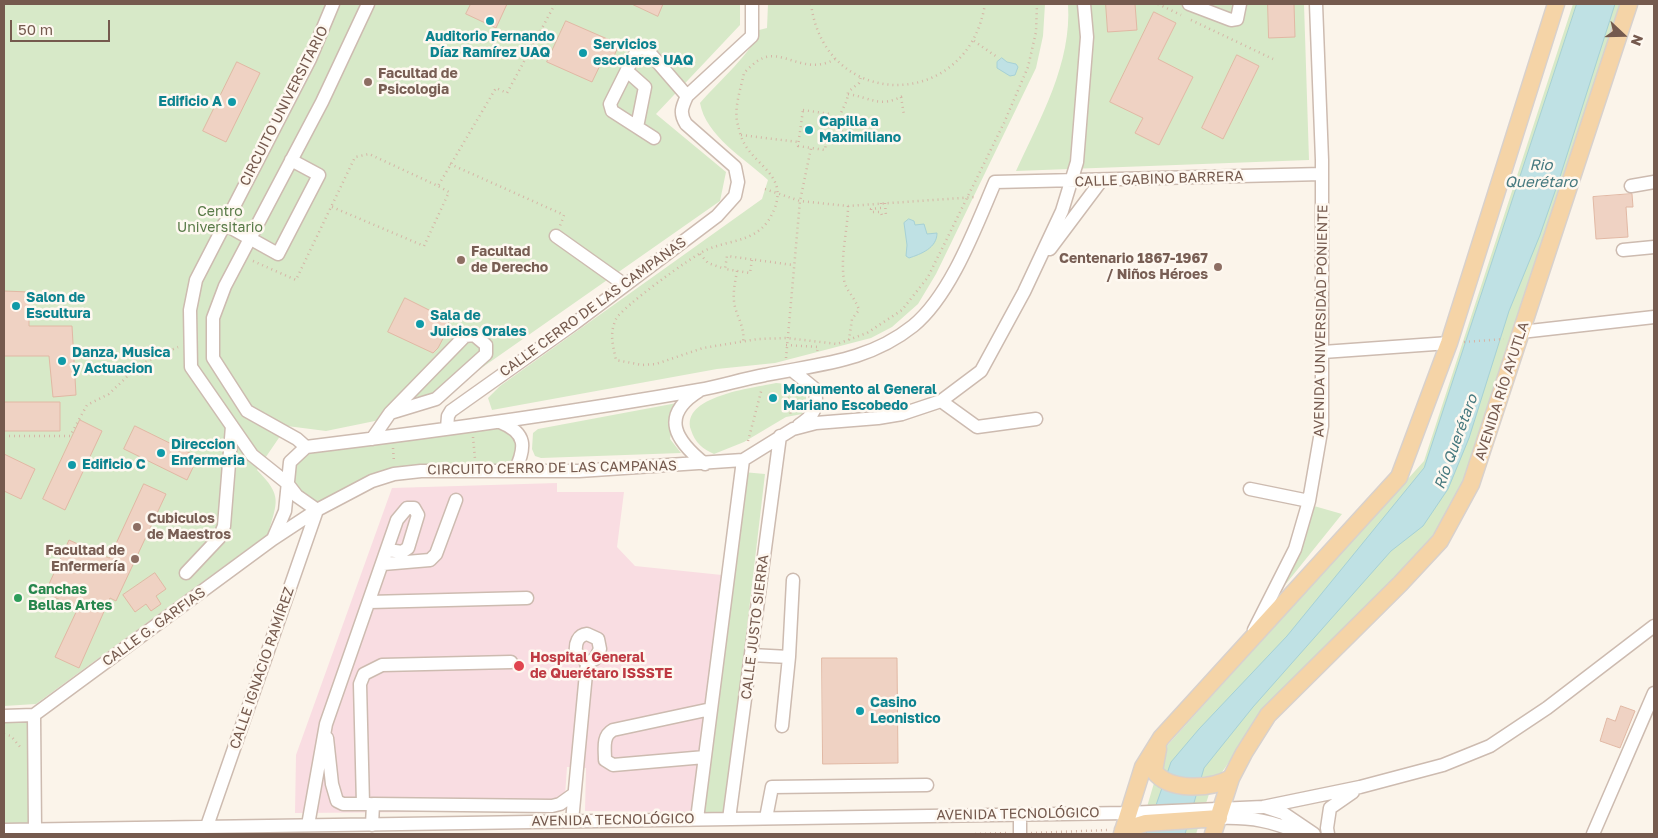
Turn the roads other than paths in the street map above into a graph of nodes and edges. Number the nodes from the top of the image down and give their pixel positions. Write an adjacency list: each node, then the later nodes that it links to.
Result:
1 (334, 4): 20 (street, CIRCUITO UNIVERSITARIO)
2 (368, 4): 14 (street)
3 (752, 4): 11 (street)
4 (1084, 4): 17 (street)
5 (1189, 4): 6 (street)
6 (1240, 4)
7 (1316, 4): 15 (street, AVENIDA UNIVERSIDAD PONIENTE)
8 (1556, 4): 29 (main road)
9 (1629, 4): 28 (main road, AVENIDA RÍO AYUTLA)
10 (627, 71): 11 (street); 12 (street); 12 (street)
11 (687, 96): 26 (street, CALLE CERRO DE LAS CAMPANAS)
12 (637, 127): 13 (street)
13 (654, 138)
14 (291, 160): 22 (street); 22 (street)
15 (1322, 174): 16 (street, CALLE GABINO BARRERA); 30 (street, AVENIDA UNIVERSIDAD PONIENTE)
16 (1101, 181): 17 (street, CALLE GABINO BARRERA); 25 (street)
17 (1072, 182): 25 (street, CIRCUITO CERRO DE LAS CAMPANAS); 31 (street, CALLE GABINO BARRERA)
18 (1654, 182): 19 (street)
19 (1631, 186)
20 (224, 224): 22 (street); 38 (street, CIRCUITO UNIVERSITARIO)
21 (556, 236): 26 (street)
22 (249, 239): 34 (street)
23 (1654, 247): 24 (street)
24 (1623, 250)
25 (1042, 255): 33 (street, CIRCUITO CERRO DE LAS CAMPANAS)
26 (625, 285): 39 (street, CALLE CERRO DE LAS CAMPANAS)
27 (1654, 317): 28 (street)
28 (1521, 332): 73 (main road, AVENIDA RÍO AYUTLA)
29 (1456, 343): 30 (street); 60 (main road)
30 (1323, 352): 50 (street, AVENIDA UNIVERSIDAD PONIENTE)
31 (788, 372): 32 (street); 40 (street)
32 (701, 390): 37 (street); 45 (street)
33 (941, 401): 36 (street); 40 (street, CIRCUITO CERRO DE LAS CAMPANAS)
34 (247, 411): 38 (street); 43 (street)
35 (390, 412): 35 (street); 42 (street)
36 (1036, 419)
37 (500, 421): 39 (street); 46 (street)
38 (232, 426): 47 (street, CIRCUITO UNIVERSITARIO); 55 (street)
39 (447, 428): 42 (street)
40 (793, 429): 41 (street, CIRCUITO CERRO DE LAS CAMPANAS)
41 (780, 436): 44 (street, CIRCUITO CERRO DE LAS CAMPANAS); 61 (street, CALLE JUSTO SIERRA)
42 (372, 439): 43 (street)
43 (306, 447): 47 (street)
44 (743, 460): 45 (street, CIRCUITO CERRO DE LAS CAMPANAS); 66 (street)
45 (705, 464): 46 (street, CIRCUITO CERRO DE LAS CAMPANAS)
46 (515, 471): 51 (street, CIRCUITO CERRO DE LAS CAMPANAS)
47 (286, 483): 51 (street, CIRCUITO UNIVERSITARIO); 52 (street)
48 (1250, 489): 50 (street)
49 (456, 500): 54 (street)
50 (1309, 501): 60 (street, AVENIDA UNIVERSIDAD PONIENTE)
51 (317, 510): 52 (street, CALLE G. GARFIAS); 91 (street, CALLE IGNACIO RAMÍREZ)
52 (274, 539): 67 (street, CALLE G. GARFIAS)
53 (388, 550): 54 (street)
54 (383, 564): 58 (street)
55 (186, 573)
56 (793, 580): 62 (street)
57 (527, 598): 58 (street)
58 (369, 602): 69 (street)
59 (1654, 626): 75 (street)
60 (1242, 652): 71 (main road)
61 (751, 655): 62 (street); 85 (street, CALLE JUSTO SIERRA)
62 (789, 657): 70 (street)
63 (511, 662): 77 (street)
64 (588, 663): 76 (street)
65 (1654, 693): 100 (street)
66 (711, 709): 72 (street); 72 (street)
67 (34, 715): 68 (street); 89 (street)
68 (4, 716)
69 (326, 724): 77 (street); 87 (street)
70 (782, 726)
71 (1162, 738): 73 (main road); 79 (main road)
72 (705, 757): 84 (street)
73 (1232, 778): 81 (main road, AVENIDA RÍO AYUTLA)
74 (927, 785): 83 (street)
75 (1360, 787): 78 (street); 99 (street)
76 (574, 794): 77 (street); 86 (street)
77 (368, 804): 88 (street)
78 (1263, 807): 81 (street); 98 (street)
79 (1128, 813): 80 (street, AVENIDA TECNOLÓGICO); 82 (street, AVENIDA TECNOLÓGICO); 94 (main road)
80 (1020, 814): 83 (street, AVENIDA TECNOLÓGICO); 95 (street)
81 (1213, 814): 82 (main road); 96 (main road, AVENIDA RÍO AYUTLA); 97 (street)
82 (1147, 817): 94 (main road)
83 (766, 818): 85 (street, AVENIDA TECNOLÓGICO)
84 (697, 819): 85 (street, AVENIDA TECNOLÓGICO); 86 (street, AVENIDA TECNOLÓGICO)
85 (729, 819)
86 (572, 821): 88 (street, AVENIDA TECNOLÓGICO)
87 (308, 825): 88 (street, AVENIDA TECNOLÓGICO); 92 (street, AVENIDA TECNOLÓGICO)
88 (366, 828)
89 (35, 829): 90 (street, AVENIDA TECNOLÓGICO); 93 (street, AVENIDA TECNOLÓGICO)
90 (4, 830)
91 (206, 830): 92 (street, AVENIDA TECNOLÓGICO); 93 (street, AVENIDA TECNOLÓGICO)
92 (275, 830)
93 (70, 831)
94 (1122, 832)
95 (1020, 834)
96 (1213, 834)
97 (1302, 834)
98 (1314, 834)
99 (1328, 834)
100 (1593, 834)

